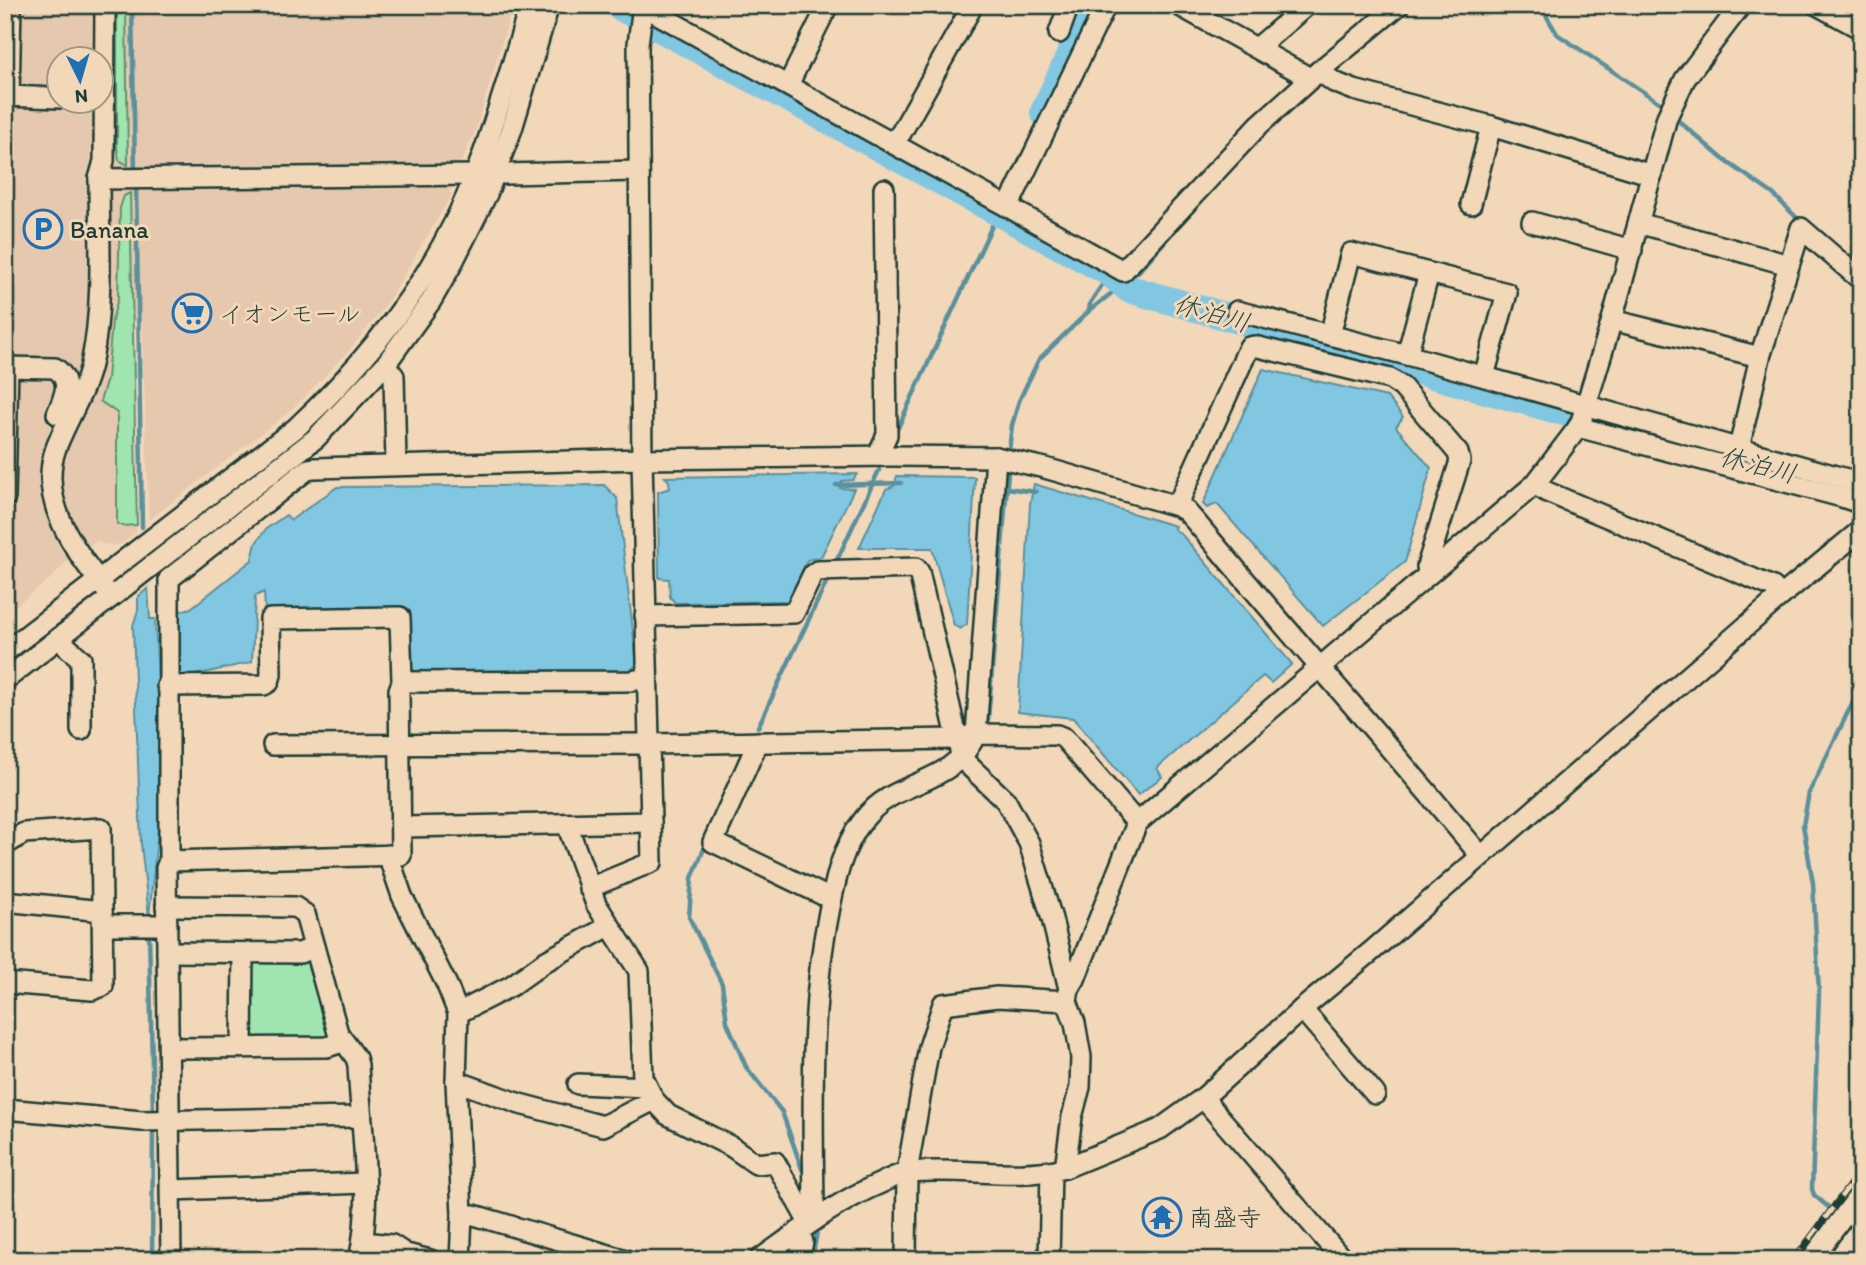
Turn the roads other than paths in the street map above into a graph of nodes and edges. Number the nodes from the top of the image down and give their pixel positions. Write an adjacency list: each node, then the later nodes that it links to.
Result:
1 (11, 5): 22 (street)
2 (97, 5): 18 (street)
3 (104, 5): 31 (street)
4 (530, 5): 29 (street)
5 (549, 5): 28 (street)
6 (974, 5): 26 (street)
7 (1069, 5): 17 (street)
8 (1107, 5): 34 (street)
9 (1178, 5): 19 (street)
10 (1307, 5): 19 (street)
11 (1399, 5): 20 (street)
12 (1741, 5): 30 (street)
13 (1816, 5): 16 (street)
14 (825, 6): 21 (street)
15 (642, 12): 21 (street); 27 (street)
16 (1861, 29)
17 (1059, 33)
18 (96, 46)
19 (1257, 48): 20 (street)
20 (1314, 75): 25 (street); 34 (street)
21 (788, 85): 26 (street)
22 (7, 97): 23 (street)
23 (46, 98)
24 (95, 116): 31 (street)
25 (1491, 126): 30 (street); 33 (street)
26 (892, 142): 34 (street)
27 (639, 171): 28 (street); 53 (street)
28 (496, 172): 46 (street)
29 (475, 175): 31 (street); 64 (street)
30 (1652, 175): 36 (street)
31 (99, 179): 56 (street)
32 (884, 189): 51 (street)
33 (1471, 204)
34 (1008, 207)
35 (1532, 222): 37 (street)
36 (1638, 223): 37 (street); 38 (street)
37 (1632, 250): 42 (street)
38 (1788, 265): 40 (street); 45 (street)
39 (1429, 273): 43 (street); 44 (street); 48 (street)
40 (1861, 280)
41 (1237, 311): 43 (street)
42 (1612, 320): 45 (street); 49 (street)
43 (1331, 335): 44 (street)
44 (1407, 355): 48 (street)
45 (1760, 357): 50 (street)
46 (385, 365): 54 (street); 55 (street)
47 (7, 367): 56 (street); 59 (street)
48 (1483, 376): 49 (street)
49 (1582, 417): 50 (street); 57 (street); 61 (street)
50 (1740, 449): 58 (street)
51 (877, 456): 52 (street); 53 (street)
52 (996, 457): 60 (street); 76 (street)
53 (642, 459): 55 (street); 67 (street)
54 (302, 461): 55 (street); 66 (street); 74 (street)
55 (396, 464)
56 (52, 471): 64 (street)
57 (1535, 484): 63 (street); 65 (street)
58 (1861, 484)
59 (5, 497)
60 (1177, 506): 63 (street); 70 (street)
61 (1861, 506)
62 (1861, 530): 65 (street)
63 (1428, 573): 70 (street)
64 (98, 579): 66 (street); 69 (street)
65 (1781, 596): 89 (street)
66 (111, 597): 68 (street)
67 (645, 616): 71 (street); 77 (street)
68 (61, 637): 72 (street); 75 (street)
69 (5, 652)
70 (1318, 667): 84 (street); 89 (street)
71 (646, 678): 73 (street); 79 (street)
72 (5, 680)
73 (402, 682): 74 (street); 81 (street)
74 (167, 686): 90 (street)
75 (81, 730)
76 (976, 734): 77 (street); 82 (street); 84 (street)
77 (956, 739): 78 (street); 82 (street)
78 (758, 742): 79 (street); 92 (street)
79 (649, 744): 81 (street); 83 (street)
80 (273, 745): 81 (street)
81 (401, 745): 86 (street)
82 (962, 759): 92 (street); 101 (street)
83 (652, 822): 85 (street); 91 (street)
84 (1137, 823): 101 (street)
85 (570, 824): 86 (street); 91 (street)
86 (402, 827): 88 (street)
87 (5, 845): 94 (street)
88 (388, 855): 90 (street); 103 (street)
89 (1480, 855): 102 (street)
90 (169, 861): 95 (street)
91 (589, 888): 96 (street)
92 (831, 899): 121 (street)
93 (5, 901): 94 (street)
94 (103, 918): 95 (street); 100 (street)
95 (164, 918): 97 (street); 98 (street)
96 (609, 926): 103 (street); 109 (street)
97 (314, 947): 99 (street); 104 (street)
98 (167, 952): 99 (street); 105 (street)
99 (243, 954): 106 (street)
100 (5, 983)
101 (1068, 995): 115 (street); 116 (street)
102 (1302, 1009): 110 (street); 111 (street)
103 (458, 1013): 107 (street)
104 (342, 1042): 106 (street); 113 (street)
105 (169, 1048): 106 (street); 114 (street)
106 (242, 1048)
107 (456, 1081): 109 (street); 120 (street)
108 (578, 1084): 109 (street)
109 (650, 1093): 121 (street)
110 (1375, 1094)
111 (1203, 1098): 115 (street); 131 (street)
112 (5, 1109): 114 (street)
113 (360, 1117): 114 (street); 117 (street)
114 (170, 1121): 118 (street)
115 (1058, 1170): 116 (street); 130 (street)
116 (907, 1172): 121 (street); 129 (street)
117 (365, 1184): 118 (street); 122 (street)
118 (171, 1190): 123 (street)
119 (1861, 1193): 132 (street)
120 (462, 1215): 125 (street); 126 (street)
121 (804, 1227): 127 (street); 128 (street)
122 (362, 1251): 124 (street)
123 (171, 1260)
124 (430, 1260)
125 (460, 1260)
126 (625, 1260)
127 (759, 1260)
128 (799, 1260)
129 (906, 1260)
130 (1049, 1260)
131 (1343, 1260)
132 (1811, 1260)

